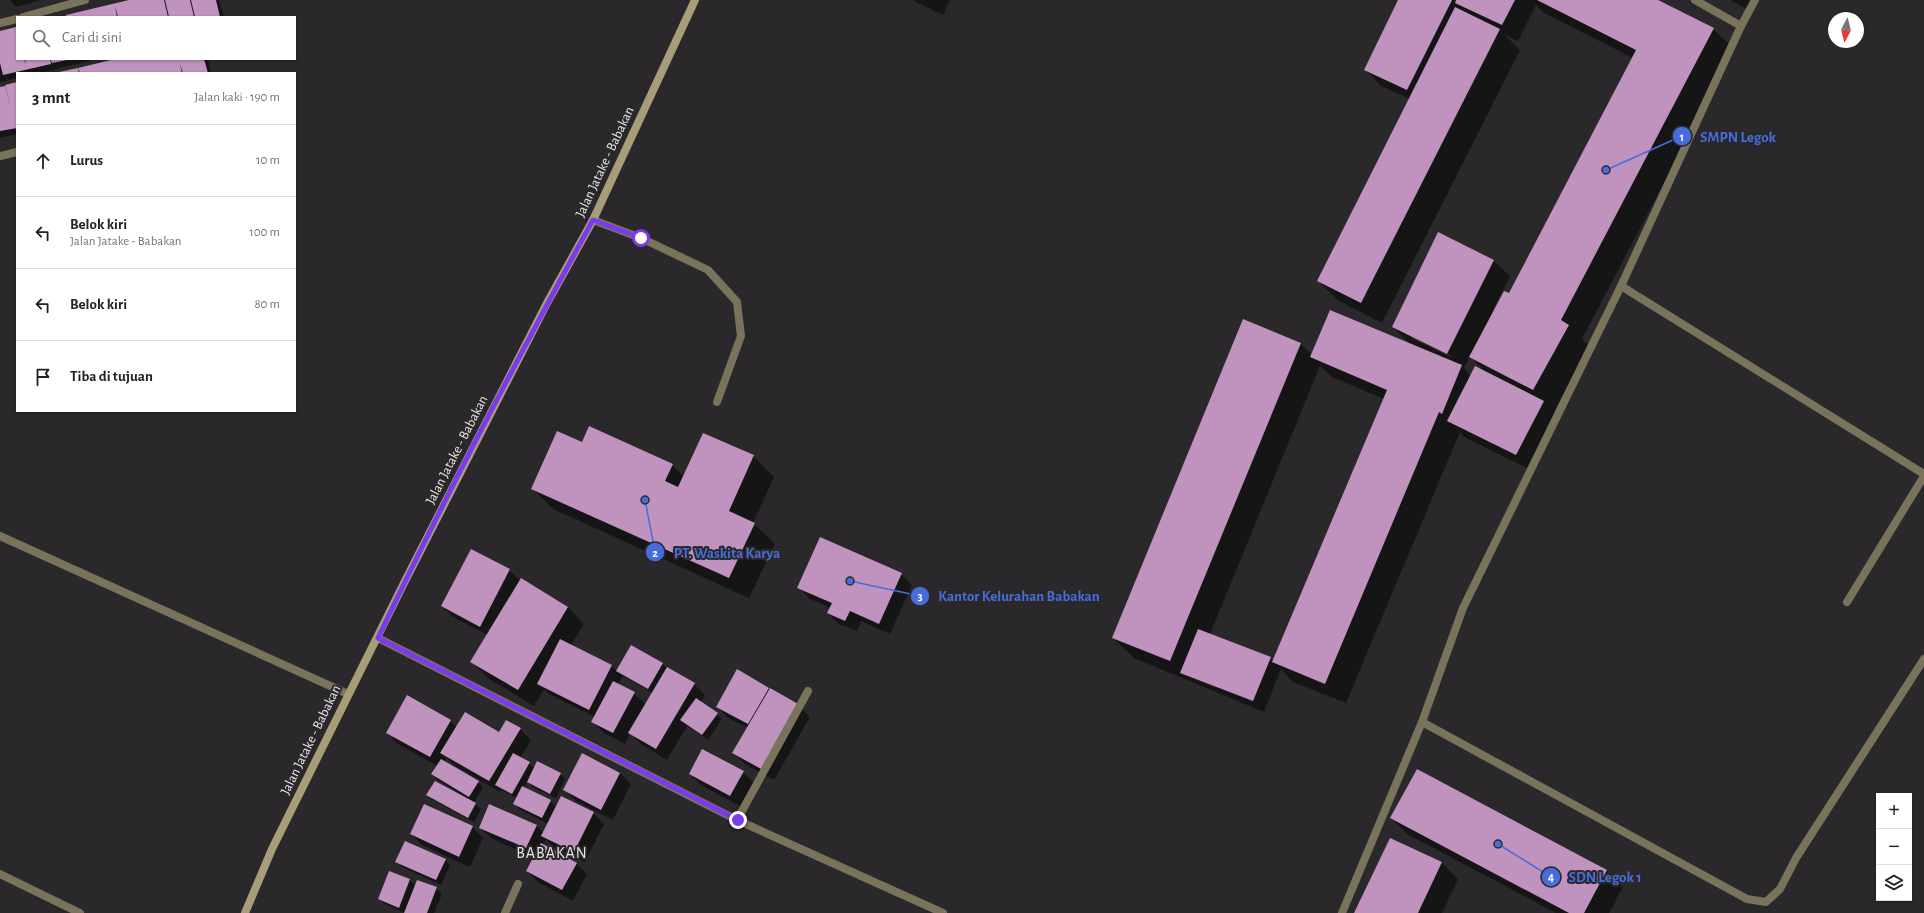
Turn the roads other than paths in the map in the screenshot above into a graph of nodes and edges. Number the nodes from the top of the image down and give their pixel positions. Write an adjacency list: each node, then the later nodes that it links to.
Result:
1 (85, 0): 5 (street)
2 (695, 0): 11 (main road, Jalan Jatake - Babakan)
3 (1695, 0): 8 (street)
4 (1755, 0): 8 (street)
5 (27, 16)
6 (16, 19): 7 (street)
7 (0, 23)
8 (1740, 26): 12 (street)
9 (16, 152): 10 (street)
10 (0, 156)
11 (593, 220): 13 (street); 17 (main road, Jalan Jatake - Babakan)
12 (1621, 286): 14 (street); 21 (street)
13 (717, 402)
14 (1924, 475): 16 (street)
15 (0, 536): 20 (street)
16 (1846, 602)
17 (378, 638): 20 (main road, Jalan Jatake - Babakan); 22 (street)
18 (1924, 659): 21 (street)
19 (808, 691): 22 (street)
20 (348, 694): 26 (main road, Jalan Jatake - Babakan)
21 (1422, 722): 29 (street)
22 (738, 820): 28 (street)
23 (0, 874): 25 (street)
24 (518, 884): 27 (street)
25 (80, 913)
26 (245, 913)
27 (505, 913)
28 (943, 913)
29 (1342, 913)

